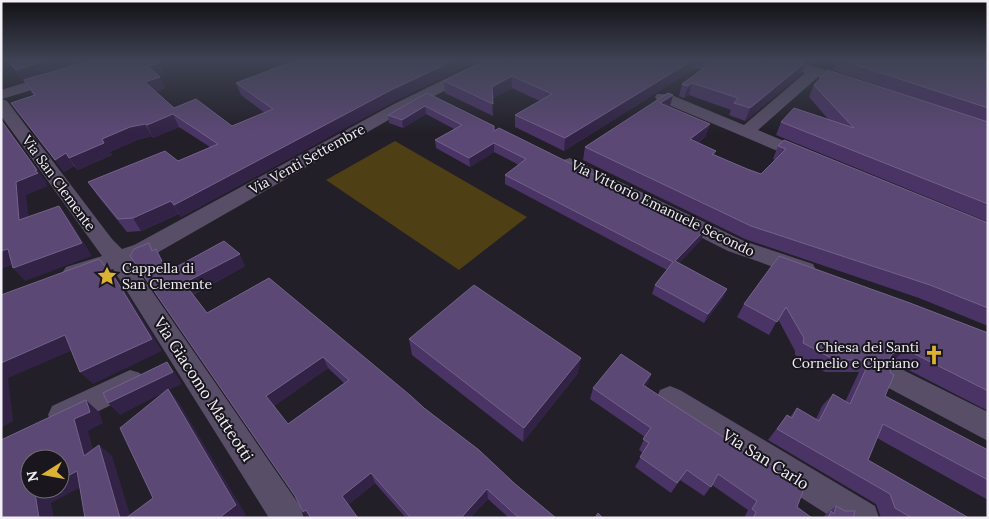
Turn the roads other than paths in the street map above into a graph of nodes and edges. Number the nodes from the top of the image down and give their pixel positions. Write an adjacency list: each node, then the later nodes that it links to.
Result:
1 (52, 84): 7 (street)
2 (446, 84): 6 (street, Via Venti Settembre)
3 (801, 84): 10 (street)
4 (852, 84): 5 (street)
5 (870, 90)
6 (428, 93): 8 (street); 13 (street, Via Venti Settembre)
7 (2, 103): 13 (street, Via San Clemente)
8 (454, 106)
9 (647, 108): 10 (street)
10 (746, 132): 12 (street)
11 (568, 156): 14 (street, Via Vittorio Emanuele Secondo)
12 (827, 165)
13 (119, 260): 15 (street, Via Venti Settembre); 16 (street, Via Giacomo Matteotti)
14 (827, 278)
15 (54, 282)
16 (164, 366): 20 (street); 21 (street, Via Giacomo Matteotti)
17 (891, 376): 19 (street)
18 (670, 399): 22 (street, Via San Carlo)
19 (988, 427)
20 (36, 428)
21 (288, 518)
22 (862, 518)

